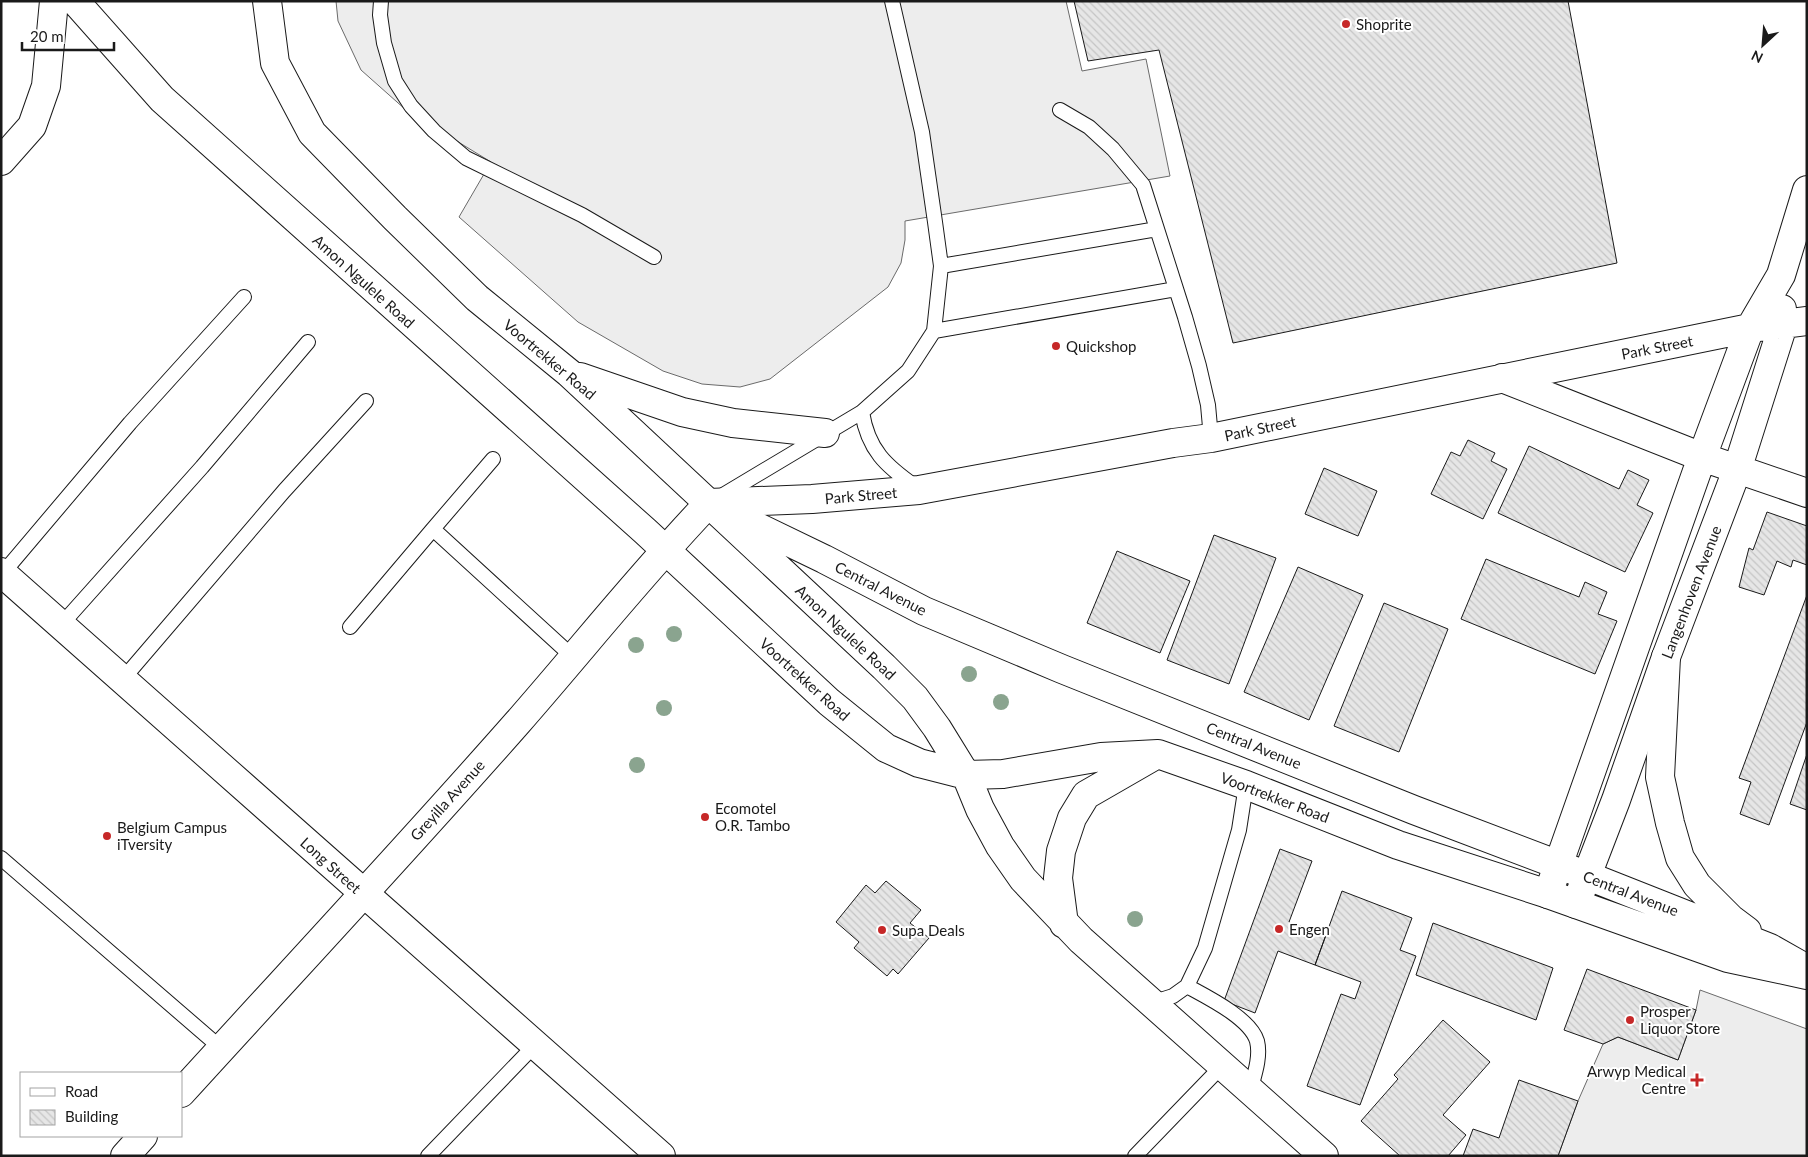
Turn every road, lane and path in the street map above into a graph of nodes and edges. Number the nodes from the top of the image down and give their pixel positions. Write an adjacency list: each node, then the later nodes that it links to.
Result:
1 (54, 1): 7 (street)
2 (75, 1): 32 (street, Amon Ngulele Road)
3 (267, 1): 19 (street, Voortrekker Road)
4 (381, 1): 10 (lane)
5 (892, 1): 11 (lane)
6 (1060, 110): 9 (lane)
7 (1, 161)
8 (1807, 190): 12 (street, Langenhoven Avenue)
9 (1156, 229): 11 (lane); 13 (lane)
10 (654, 256)
11 (940, 266): 17 (lane)
12 (1781, 275): 15 (street, Langenhoven Avenue); 16 (street, Langenhoven Avenue)
13 (1176, 289): 17 (lane); 24 (lane)
14 (244, 298): 33 (lane)
15 (1795, 323): 16 (street, Park Street); 27 (street, Langenhoven Avenue)
16 (1750, 328): 20 (street, Park Street); 25 (street, Langenhoven Avenue)
17 (934, 331): 22 (lane)
18 (308, 342): 34 (lane)
19 (569, 373): 23 (street); 30 (street, Voortrekker Road)
20 (1502, 378): 24 (street, Park Street); 25 (street)
21 (366, 401): 38 (lane)
22 (862, 412): 23 (lane); 28 (lane)
23 (826, 433): 30 (lane)
24 (1211, 438): 28 (street, Park Street)
25 (1702, 457): 27 (street); 43 (street, Langenhoven Avenue)
26 (493, 459): 31 (lane)
27 (1737, 470): 29 (street); 37 (street, Langenhoven Avenue)
28 (919, 490): 30 (street, Park Street)
29 (1807, 494)
30 (709, 503): 32 (street, Greyilla Avenue); 40 (street, Amon Ngulele Road); 43 (street, Central Avenue)
31 (433, 529): 35 (lane); 36 (lane)
32 (665, 549): 36 (street, Greyilla Avenue); 40 (street, Voortrekker Road)
33 (4, 580): 34 (street, Long Street)
34 (61, 625): 38 (street, Long Street)
35 (350, 627)
36 (573, 657): 45 (street, Greyilla Avenue)
37 (1666, 657): 44 (street, Langenhoven Avenue); 49 (street)
38 (123, 679): 45 (street, Long Street)
39 (1158, 754): 40 (street, Voortrekker Road); 41 (street, Voortrekker Road); 48 (street)
40 (966, 775): 48 (street)
41 (1246, 785): 46 (street, Voortrekker Road); 52 (lane)
42 (1, 858): 55 (lane)
43 (1558, 866): 44 (street, Central Avenue); 46 (street, Langenhoven Avenue)
44 (1588, 876): 47 (street, Langenhoven Avenue); 49 (street, Central Avenue)
45 (363, 893): 54 (street, Long Street); 55 (street, Greyilla Avenue)
46 (1548, 894): 47 (street, Voortrekker Road)
47 (1576, 904): 51 (street, Central Avenue)
48 (1064, 924): 53 (street)
49 (1770, 948): 50 (street, Central Avenue)
50 (1807, 969)
51 (1807, 975)
52 (1187, 986): 53 (lane); 57 (lane)
53 (1150, 1003): 56 (street)
54 (535, 1045): 61 (lane); 62 (street, Long Street)
55 (222, 1049): 58 (street, Greyilla Avenue)
56 (1222, 1066): 57 (street); 63 (lane)
57 (1250, 1091): 64 (street)
58 (182, 1092)
59 (142, 1137): 60 (street)
60 (125, 1156)
61 (428, 1156)
62 (661, 1156)
63 (1135, 1156)
64 (1324, 1156)

